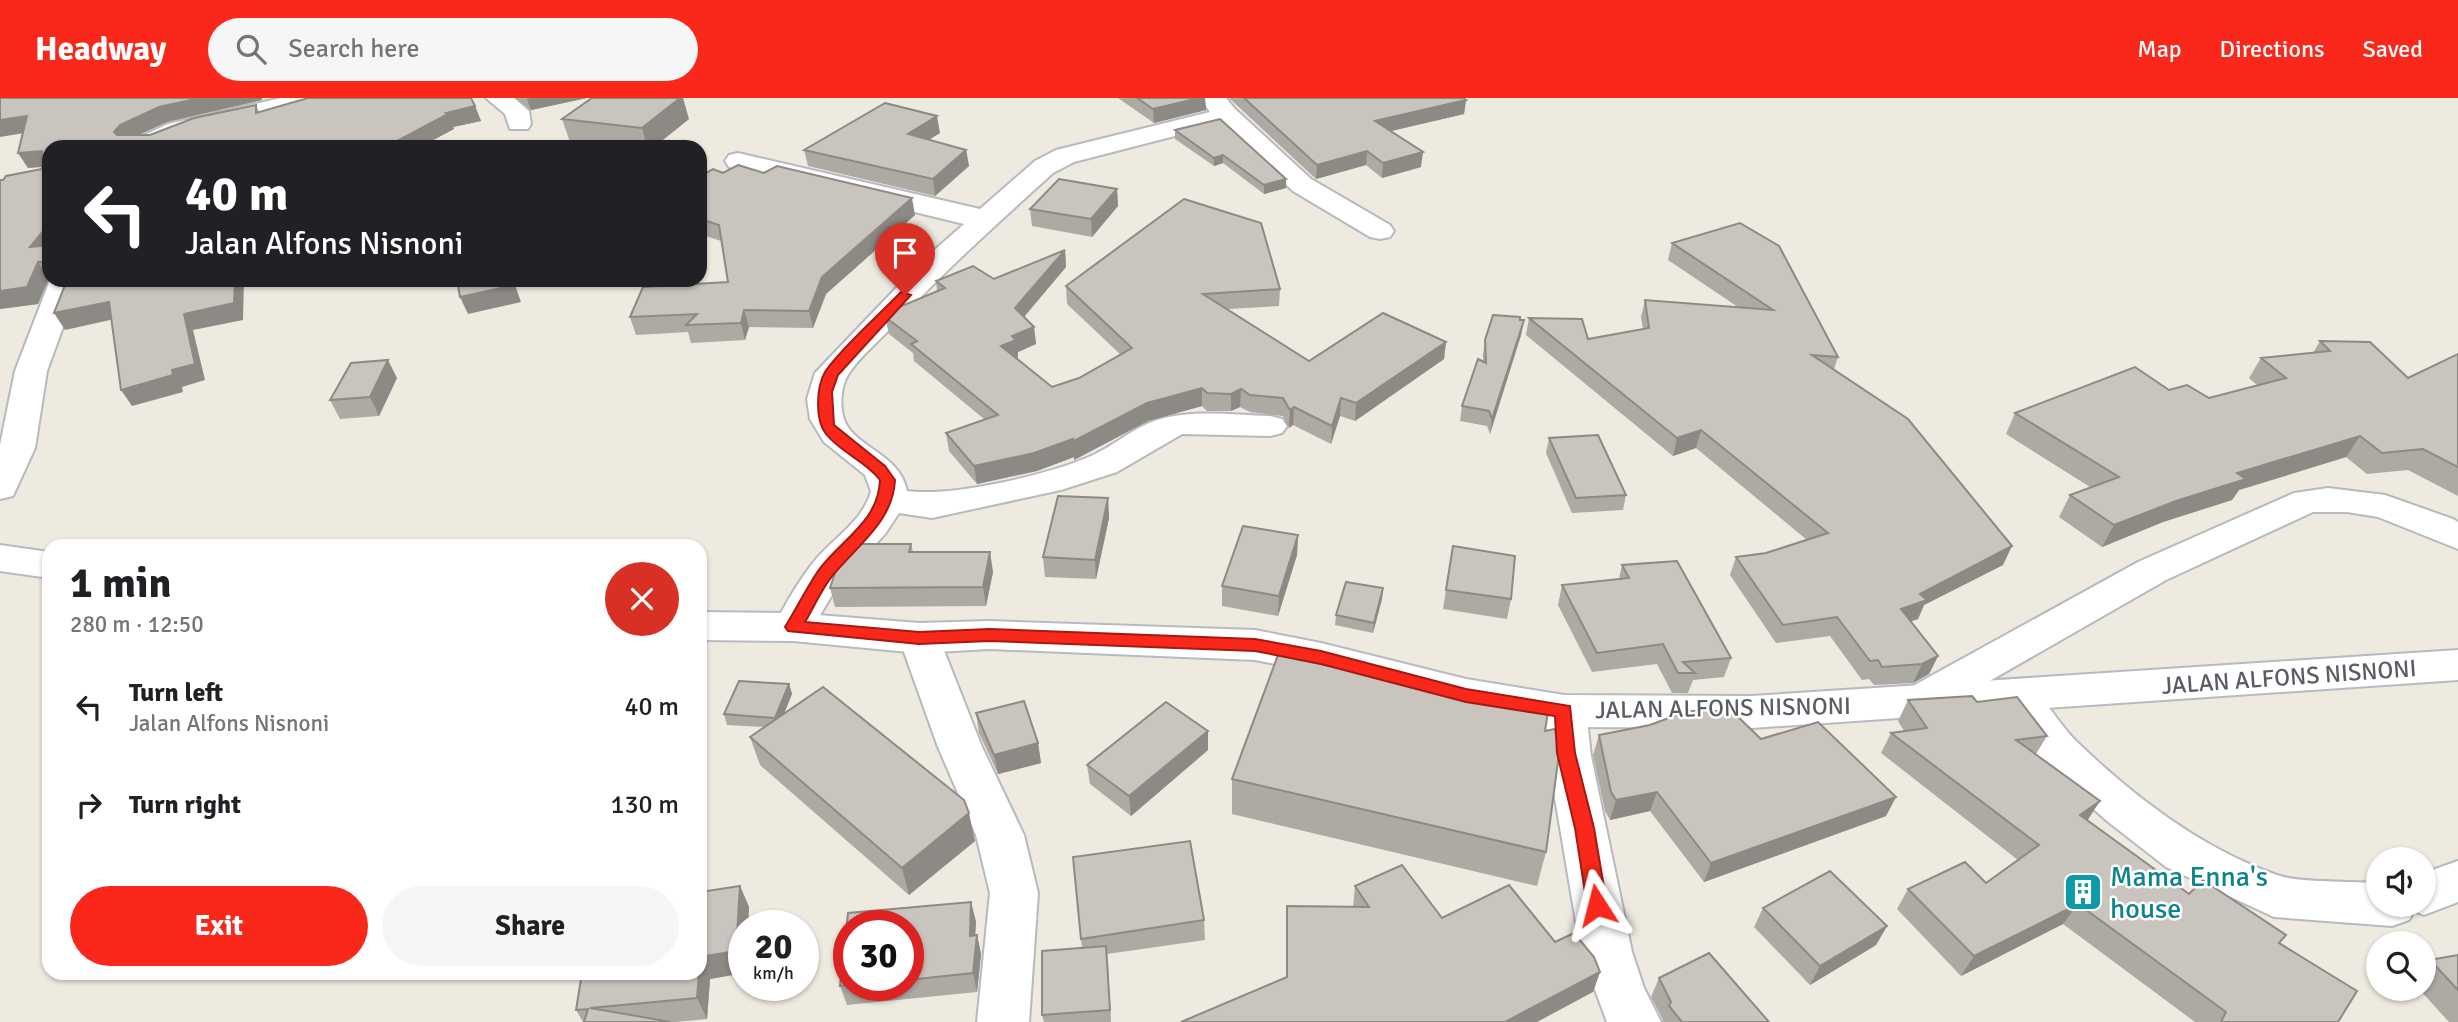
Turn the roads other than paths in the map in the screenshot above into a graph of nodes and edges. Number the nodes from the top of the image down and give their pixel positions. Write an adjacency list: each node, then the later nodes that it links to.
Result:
1 (304, 98): 5 (street)
2 (498, 98): 4 (street)
3 (1218, 105): 7 (street); 8 (street)
4 (520, 124)
5 (152, 140)
6 (738, 161): 7 (street)
7 (988, 219): 12 (street)
8 (1380, 231)
9 (62, 287): 11 (street)
10 (1270, 426): 12 (street)
11 (0, 488)
12 (887, 500): 17 (street)
13 (2458, 537): 21 (street)
14 (0, 558): 15 (street)
15 (42, 564)
16 (707, 626): 17 (street, JALAN ALFONS NISNONI)
17 (793, 627): 18 (street, JALAN ALFONS NISNONI)
18 (919, 638): 22 (street, JALAN ALFONS NISNONI); 24 (street)
19 (2458, 665): 20 (street, JALAN ALFONS NISNONI)
20 (2013, 695): 21 (street, JALAN ALFONS NISNONI); 23 (street)
21 (1917, 703): 22 (street, JALAN ALFONS NISNONI)
22 (1564, 711): 25 (street)
23 (2366, 903)
24 (1003, 1022)
25 (1635, 1022)

